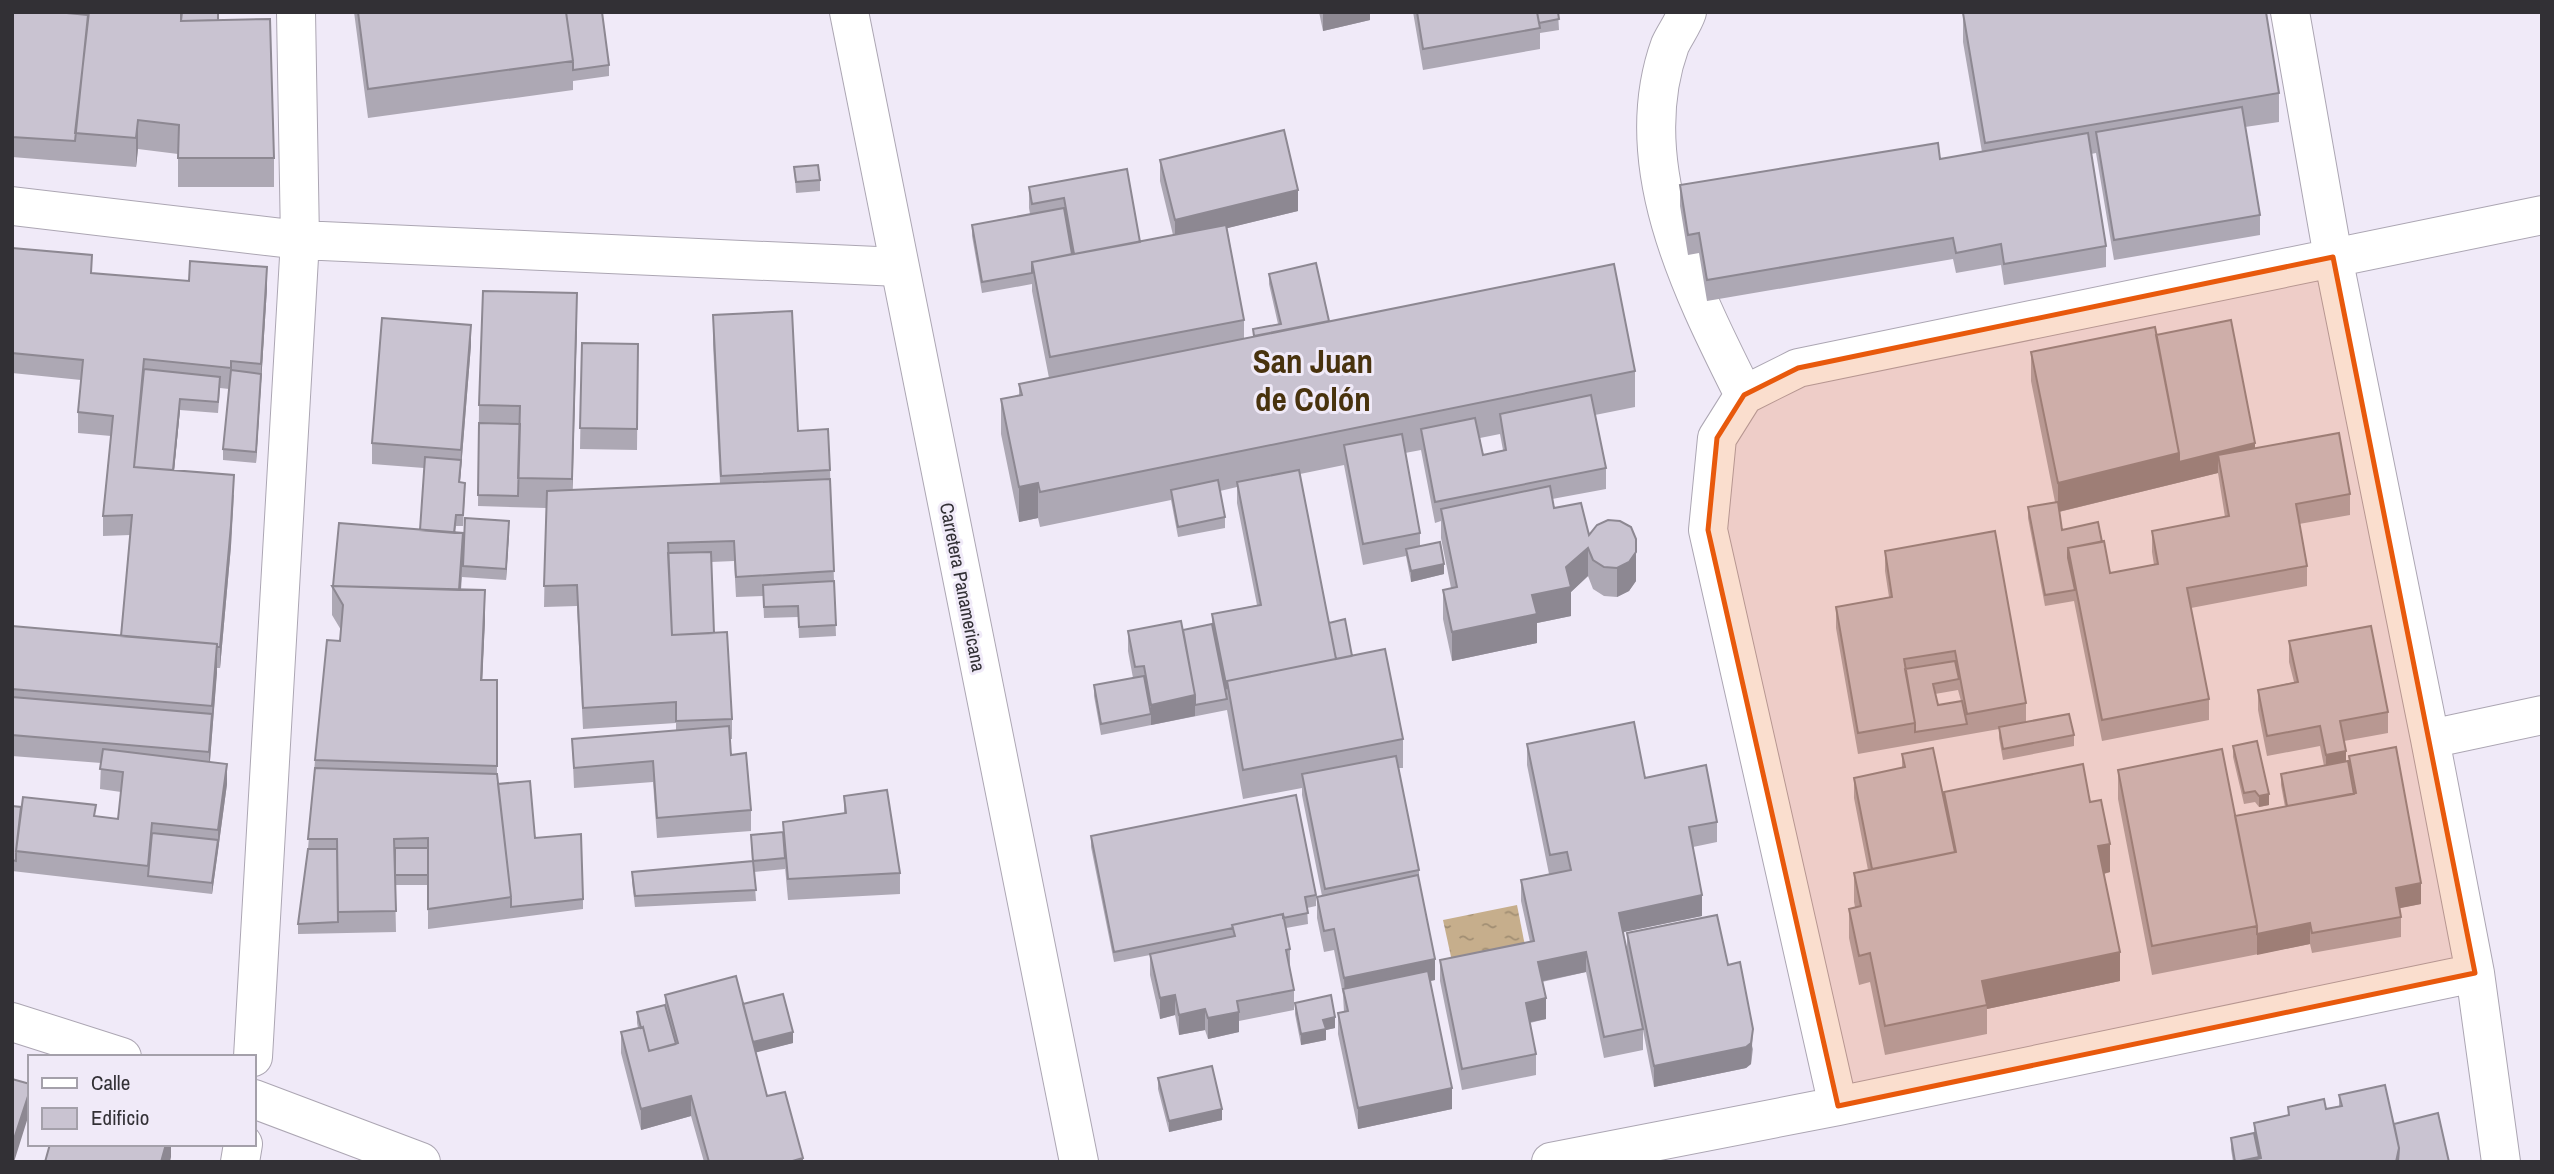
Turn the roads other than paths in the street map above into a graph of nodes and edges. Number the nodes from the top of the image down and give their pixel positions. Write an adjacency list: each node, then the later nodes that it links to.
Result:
1 (296, 12): 7 (street)
2 (849, 12): 9 (street, Carretera Panamericana)
3 (1687, 12): 10 (street)
4 (2290, 12): 8 (street)
5 (12, 206): 7 (street)
6 (2542, 215): 8 (street)
7 (300, 240): 9 (street); 16 (street)
8 (2333, 257): 10 (street); 12 (street)
9 (899, 267): 20 (street, Carretera Panamericana)
10 (1744, 395): 18 (street)
11 (2542, 715): 12 (street)
12 (2430, 739): 13 (street)
13 (2474, 973): 18 (street); 22 (street)
14 (12, 1022): 15 (street)
15 (116, 1055)
16 (253, 1055)
17 (256, 1100): 19 (street)
18 (1838, 1106): 21 (street)
19 (421, 1162)
20 (1079, 1162)
21 (1551, 1162)
22 (2501, 1162)

